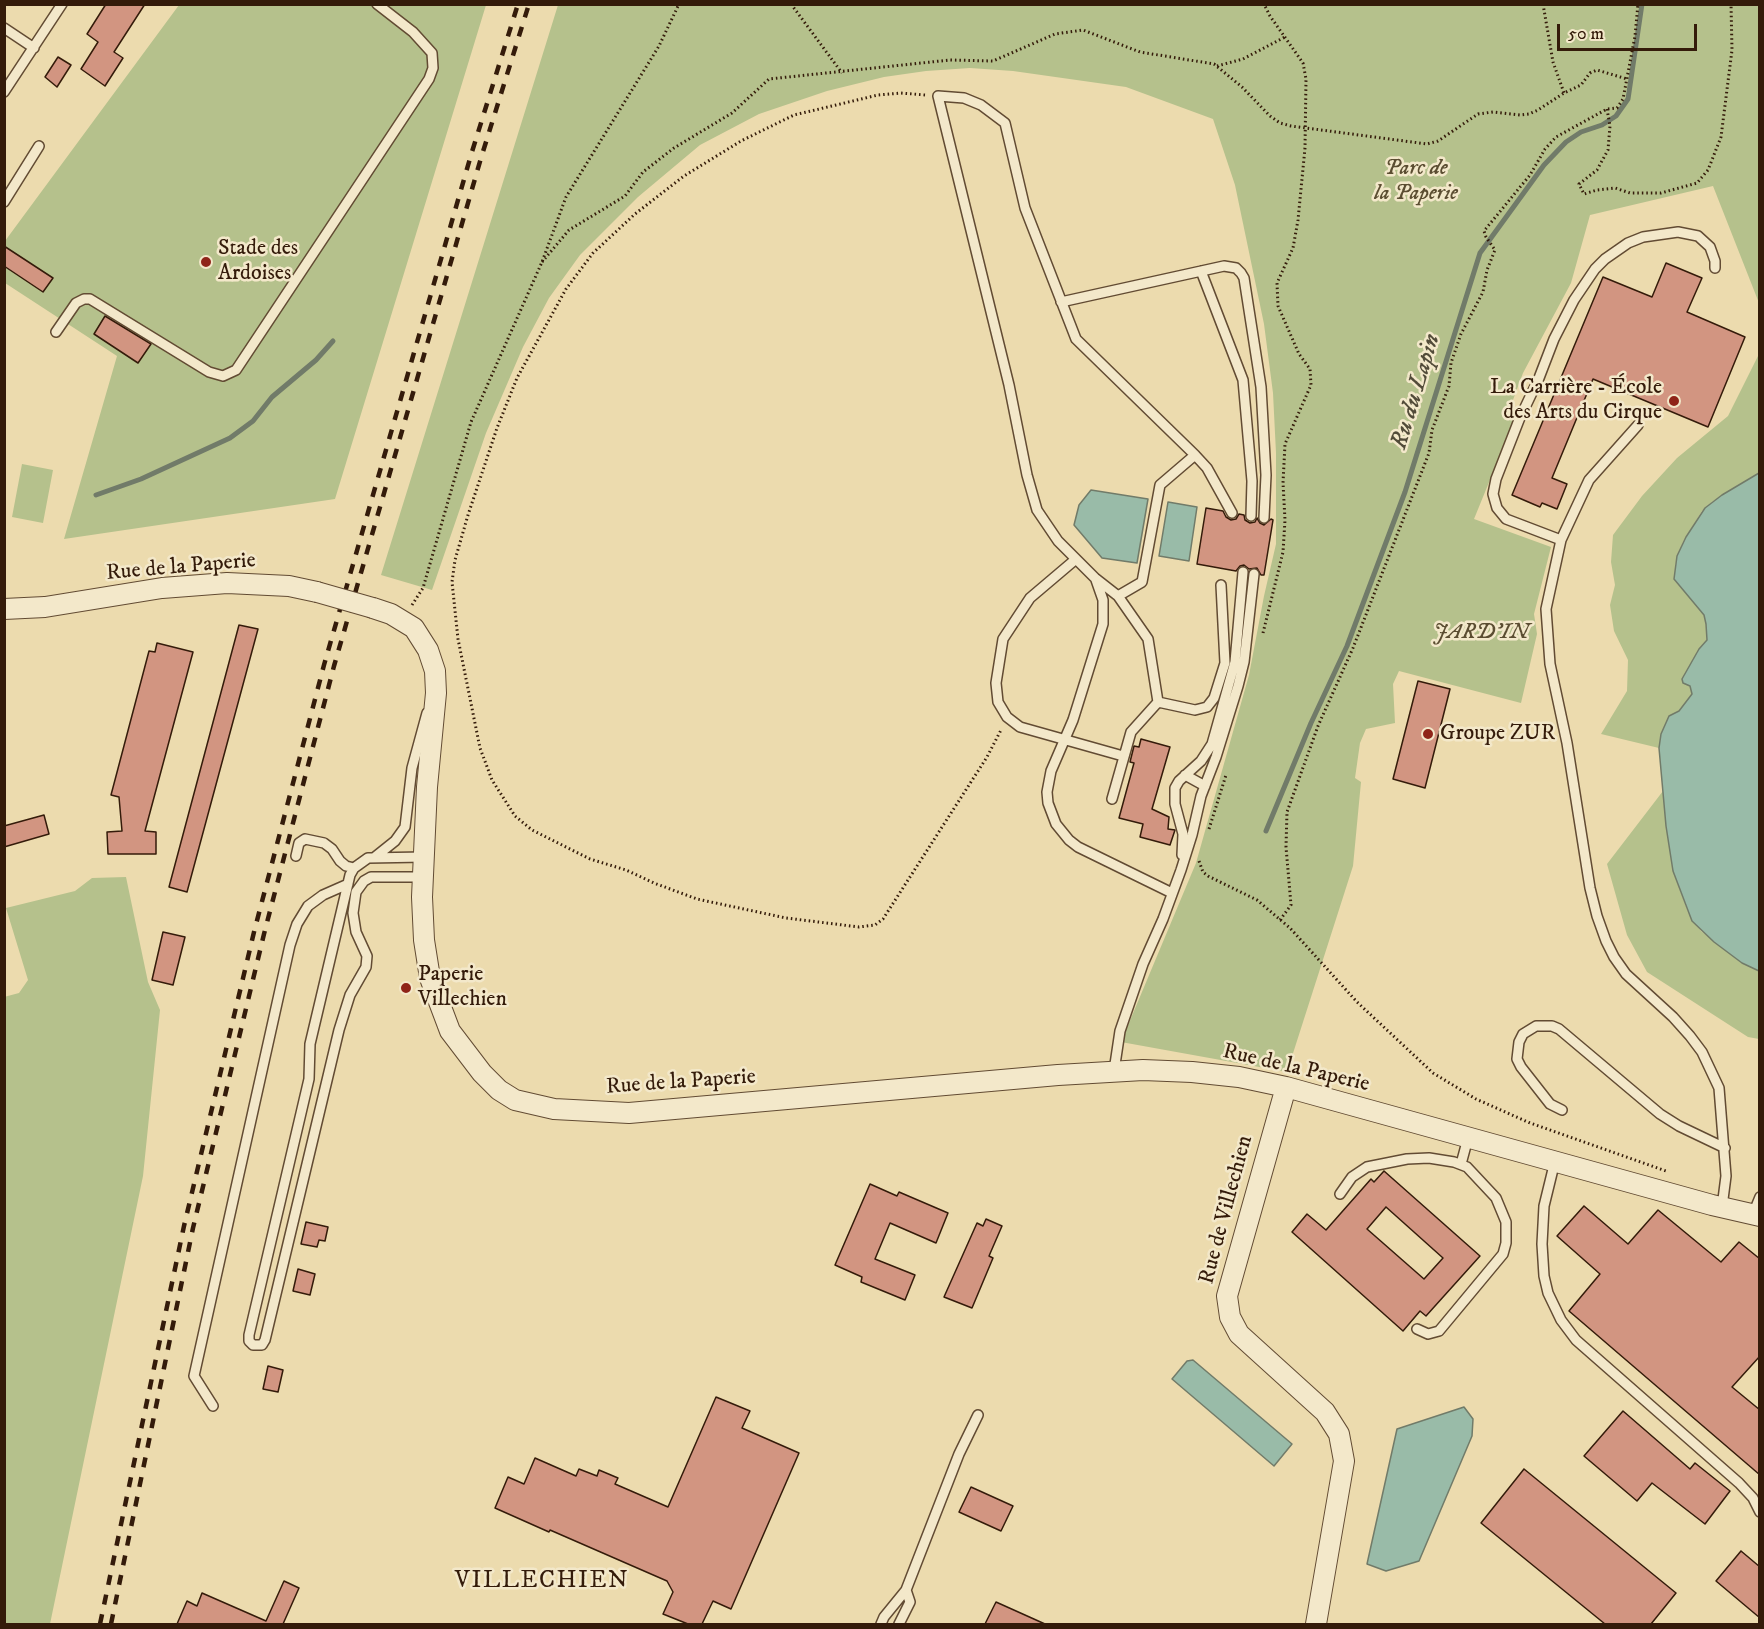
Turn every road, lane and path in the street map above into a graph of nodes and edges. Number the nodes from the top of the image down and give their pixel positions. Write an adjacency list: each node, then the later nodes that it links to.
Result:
1 (62, 4): 11 (lane)
2 (377, 4): 26 (lane)
3 (679, 4): 22 (path)
4 (791, 4): 13 (path)
5 (1264, 4): 10 (path)
6 (1543, 4): 16 (path)
7 (1638, 4): 14 (path)
8 (1731, 4): 18 (path)
9 (4, 28): 11 (lane)
10 (1285, 37): 12 (path); 19 (path)
11 (34, 48): 15 (lane)
12 (1217, 66): 13 (path); 19 (path)
13 (842, 73): 22 (path)
14 (1627, 79): 16 (path); 18 (path)
15 (4, 92)
16 (1564, 93): 19 (path)
17 (938, 96): 25 (lane); 33 (lane); 44 (path)
18 (1607, 109): 60 (path)
19 (1305, 128): 41 (path)
20 (39, 147): 21 (lane)
21 (4, 202)
22 (542, 262): 40 (path)
23 (1715, 268): 32 (lane)
24 (1201, 271): 25 (lane); 30 (lane); 31 (lane)
25 (1061, 302): 28 (lane)
26 (56, 332)
27 (1638, 425): 32 (lane)
28 (1195, 455): 29 (lane); 38 (lane)
29 (1232, 513)
30 (1251, 516)
31 (1264, 518)
32 (1561, 540): 65 (lane)
33 (1076, 559): 36 (lane); 44 (lane)
34 (1244, 572): 48 (lane)
35 (1254, 574): 49 (lane)
36 (1095, 578): 38 (lane); 45 (lane)
37 (1221, 585): 43 (lane)
38 (1118, 596): 43 (lane)
39 (4, 609): 42 (street, Rue de la Paperie, bridge)
40 (410, 609)
41 (1262, 640)
42 (436, 681): 54 (lane); 56 (street, Rue de la Paperie)
43 (1158, 702): 46 (lane)
44 (1007, 717): 45 (lane)
45 (1064, 740): 46 (lane); 59 (lane)
46 (1123, 756): 50 (lane)
47 (1227, 769): 51 (path)
48 (1185, 775): 49 (lane); 55 (lane)
49 (1205, 786): 55 (lane)
50 (1112, 799)
51 (1209, 832)
52 (1202, 852): 60 (path)
53 (296, 856): 57 (lane)
54 (375, 857): 56 (lane); 57 (lane)
55 (1182, 866): 59 (lane)
56 (424, 867): 58 (lane); 61 (street, Rue de la Paperie)
57 (354, 868): 58 (lane)
58 (348, 884): 73 (lane)
59 (1172, 893): 61 (lane)
60 (1280, 920): 68 (path)
61 (1114, 1071): 62 (street, Rue de la Paperie)
62 (1286, 1086): 64 (street, Rue de la Paperie); 79 (street, Rue de Villechien)
63 (1562, 1110): 65 (lane)
64 (1469, 1137): 66 (street, Rue de la Paperie); 67 (lane)
65 (1725, 1148): 70 (lane)
66 (1555, 1161): 70 (street, Rue de la Paperie); 75 (lane)
67 (1461, 1164): 69 (lane); 72 (lane)
68 (1672, 1173)
69 (1340, 1194)
70 (1722, 1207): 71 (street, Rue de la Paperie)
71 (1757, 1209)
72 (1417, 1329)
73 (213, 1406)
74 (978, 1415): 76 (lane)
75 (1760, 1512)
76 (906, 1590): 77 (lane); 78 (lane)
77 (881, 1624)
78 (899, 1624)
79 (1316, 1624)

